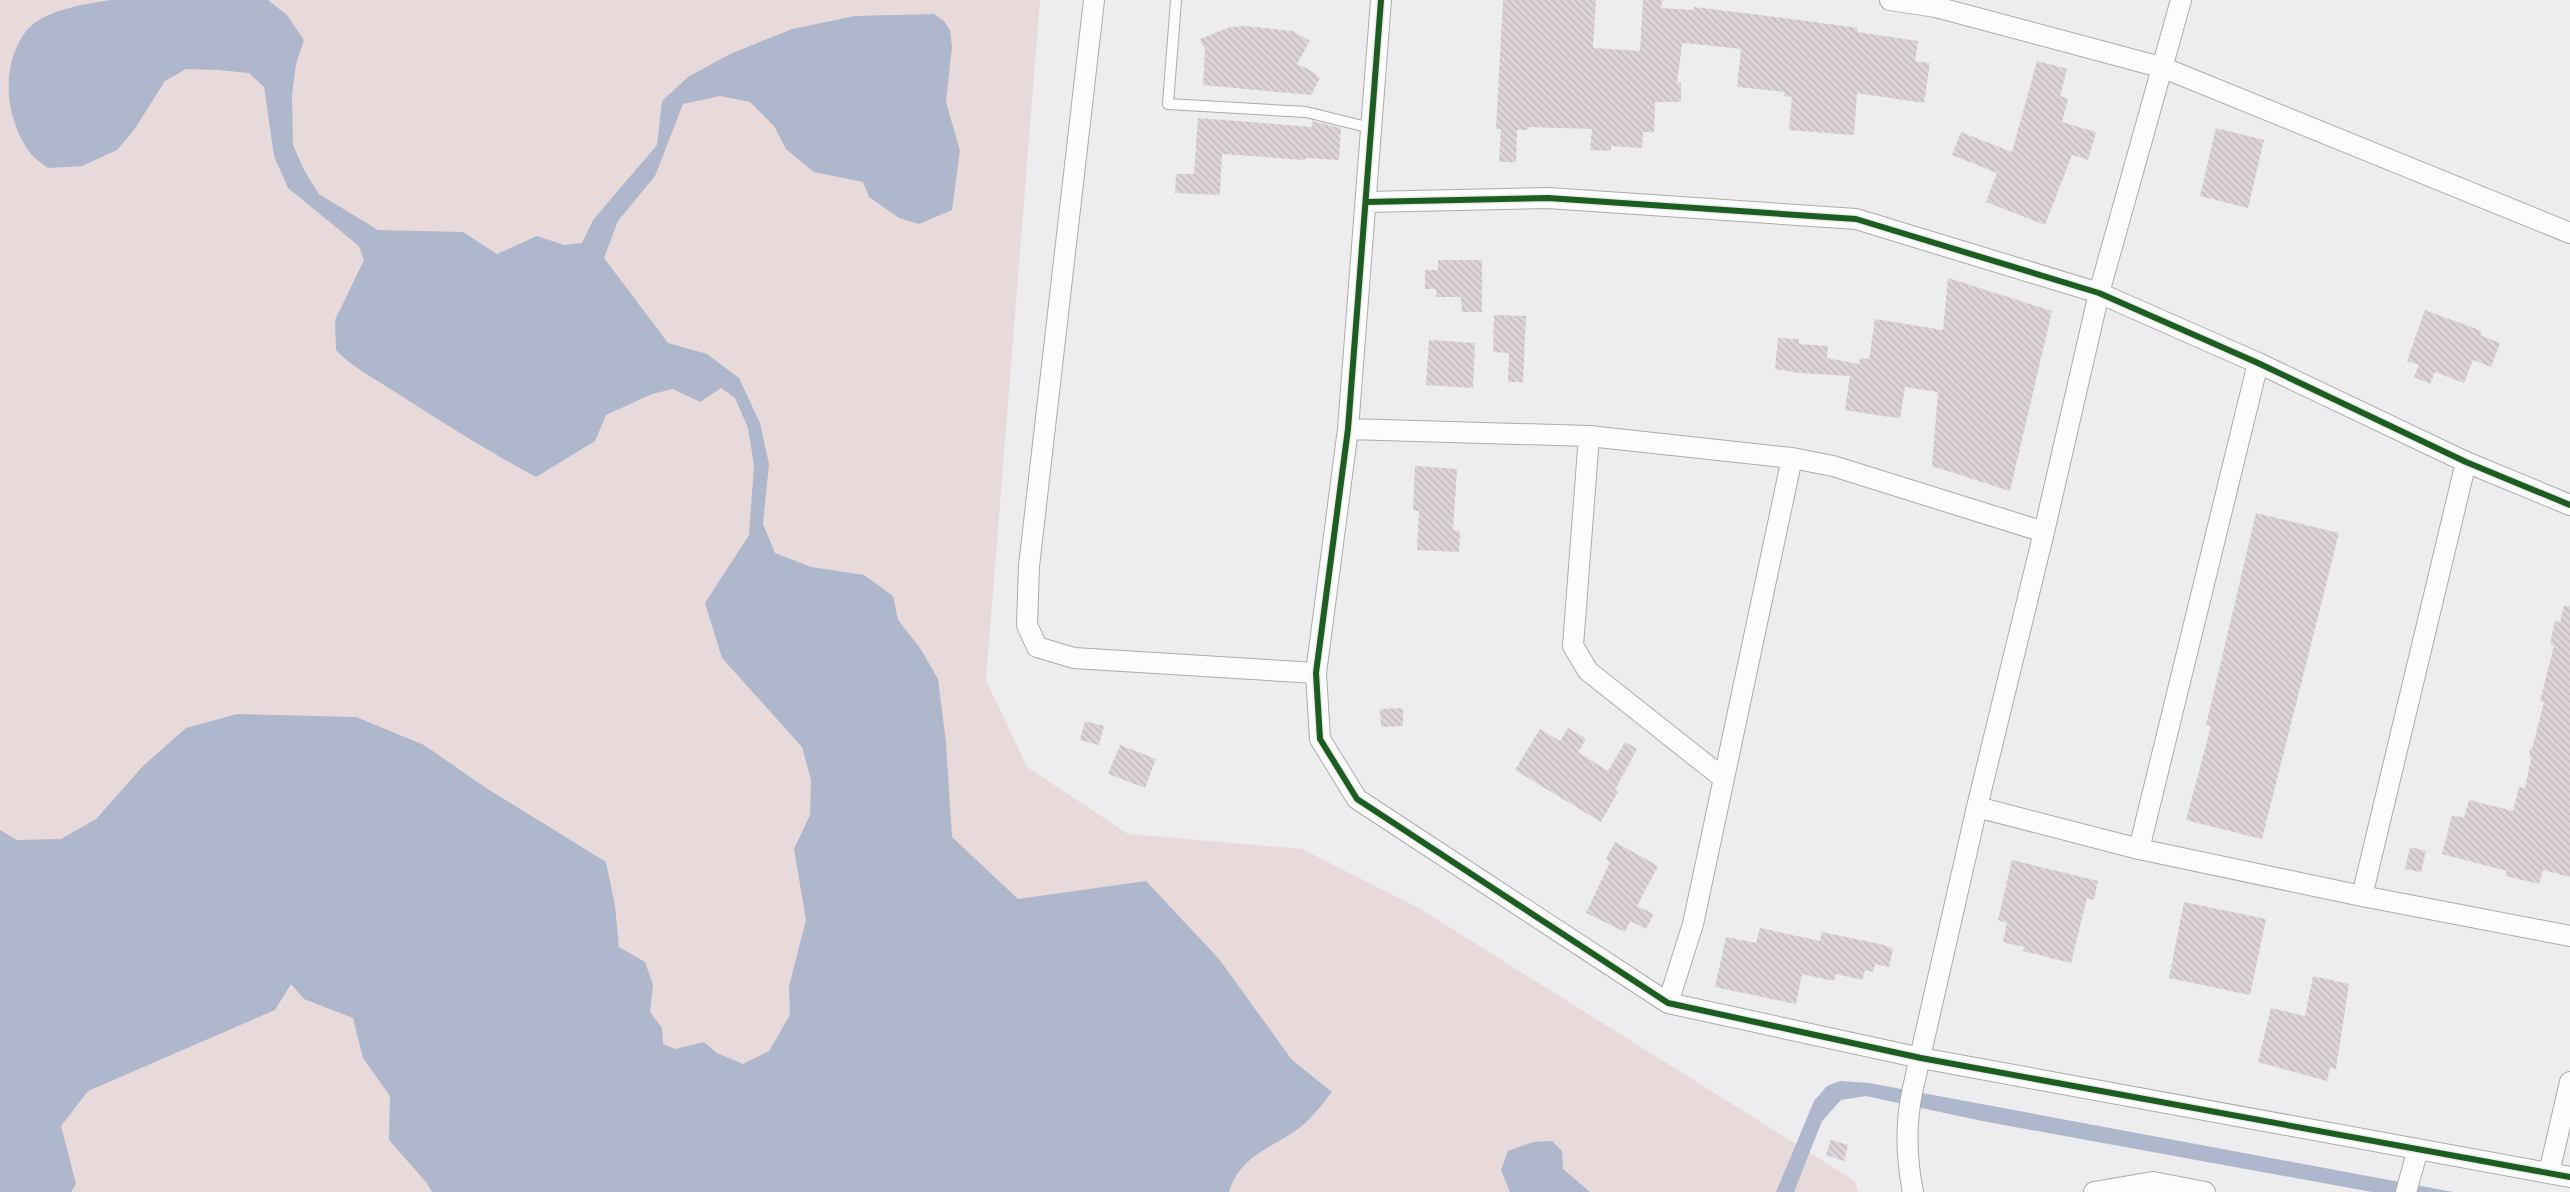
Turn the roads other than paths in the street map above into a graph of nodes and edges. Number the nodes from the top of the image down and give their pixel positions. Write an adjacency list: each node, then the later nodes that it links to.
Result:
1 (1094, 0): 18 (street)
2 (1176, 0): 7 (lane)
3 (1381, 0): 7 (street)
4 (1890, 0): 6 (street)
5 (2181, 0): 6 (street)
6 (2164, 68): 9 (street); 10 (street)
7 (1371, 128): 8 (street)
8 (1366, 202): 10 (street); 12 (street)
9 (2570, 233)
10 (2099, 293): 11 (street); 17 (street)
11 (2258, 363): 15 (street); 21 (street)
12 (1348, 429): 13 (street); 18 (street)
13 (1589, 436): 14 (street); 19 (street)
14 (1792, 458): 17 (street); 19 (street)
15 (2466, 462): 16 (street); 22 (street)
16 (2570, 505)
17 (2044, 532): 20 (street)
18 (1316, 673): 24 (street)
19 (1723, 778): 24 (street)
20 (1977, 807): 21 (street); 25 (street)
21 (2139, 849): 22 (street)
22 (2362, 896): 23 (street)
23 (2570, 936)
24 (1668, 1003): 25 (street)
25 (1921, 1058): 27 (street); 32 (street)
26 (2570, 1082): 28 (street)
27 (2418, 1150): 28 (street); 30 (street)
28 (2549, 1173): 29 (street)
29 (2570, 1177)
30 (2407, 1185)
31 (2154, 1187): 33 (street); 34 (street)
32 (1913, 1192)
33 (2094, 1192)
34 (2205, 1192)

